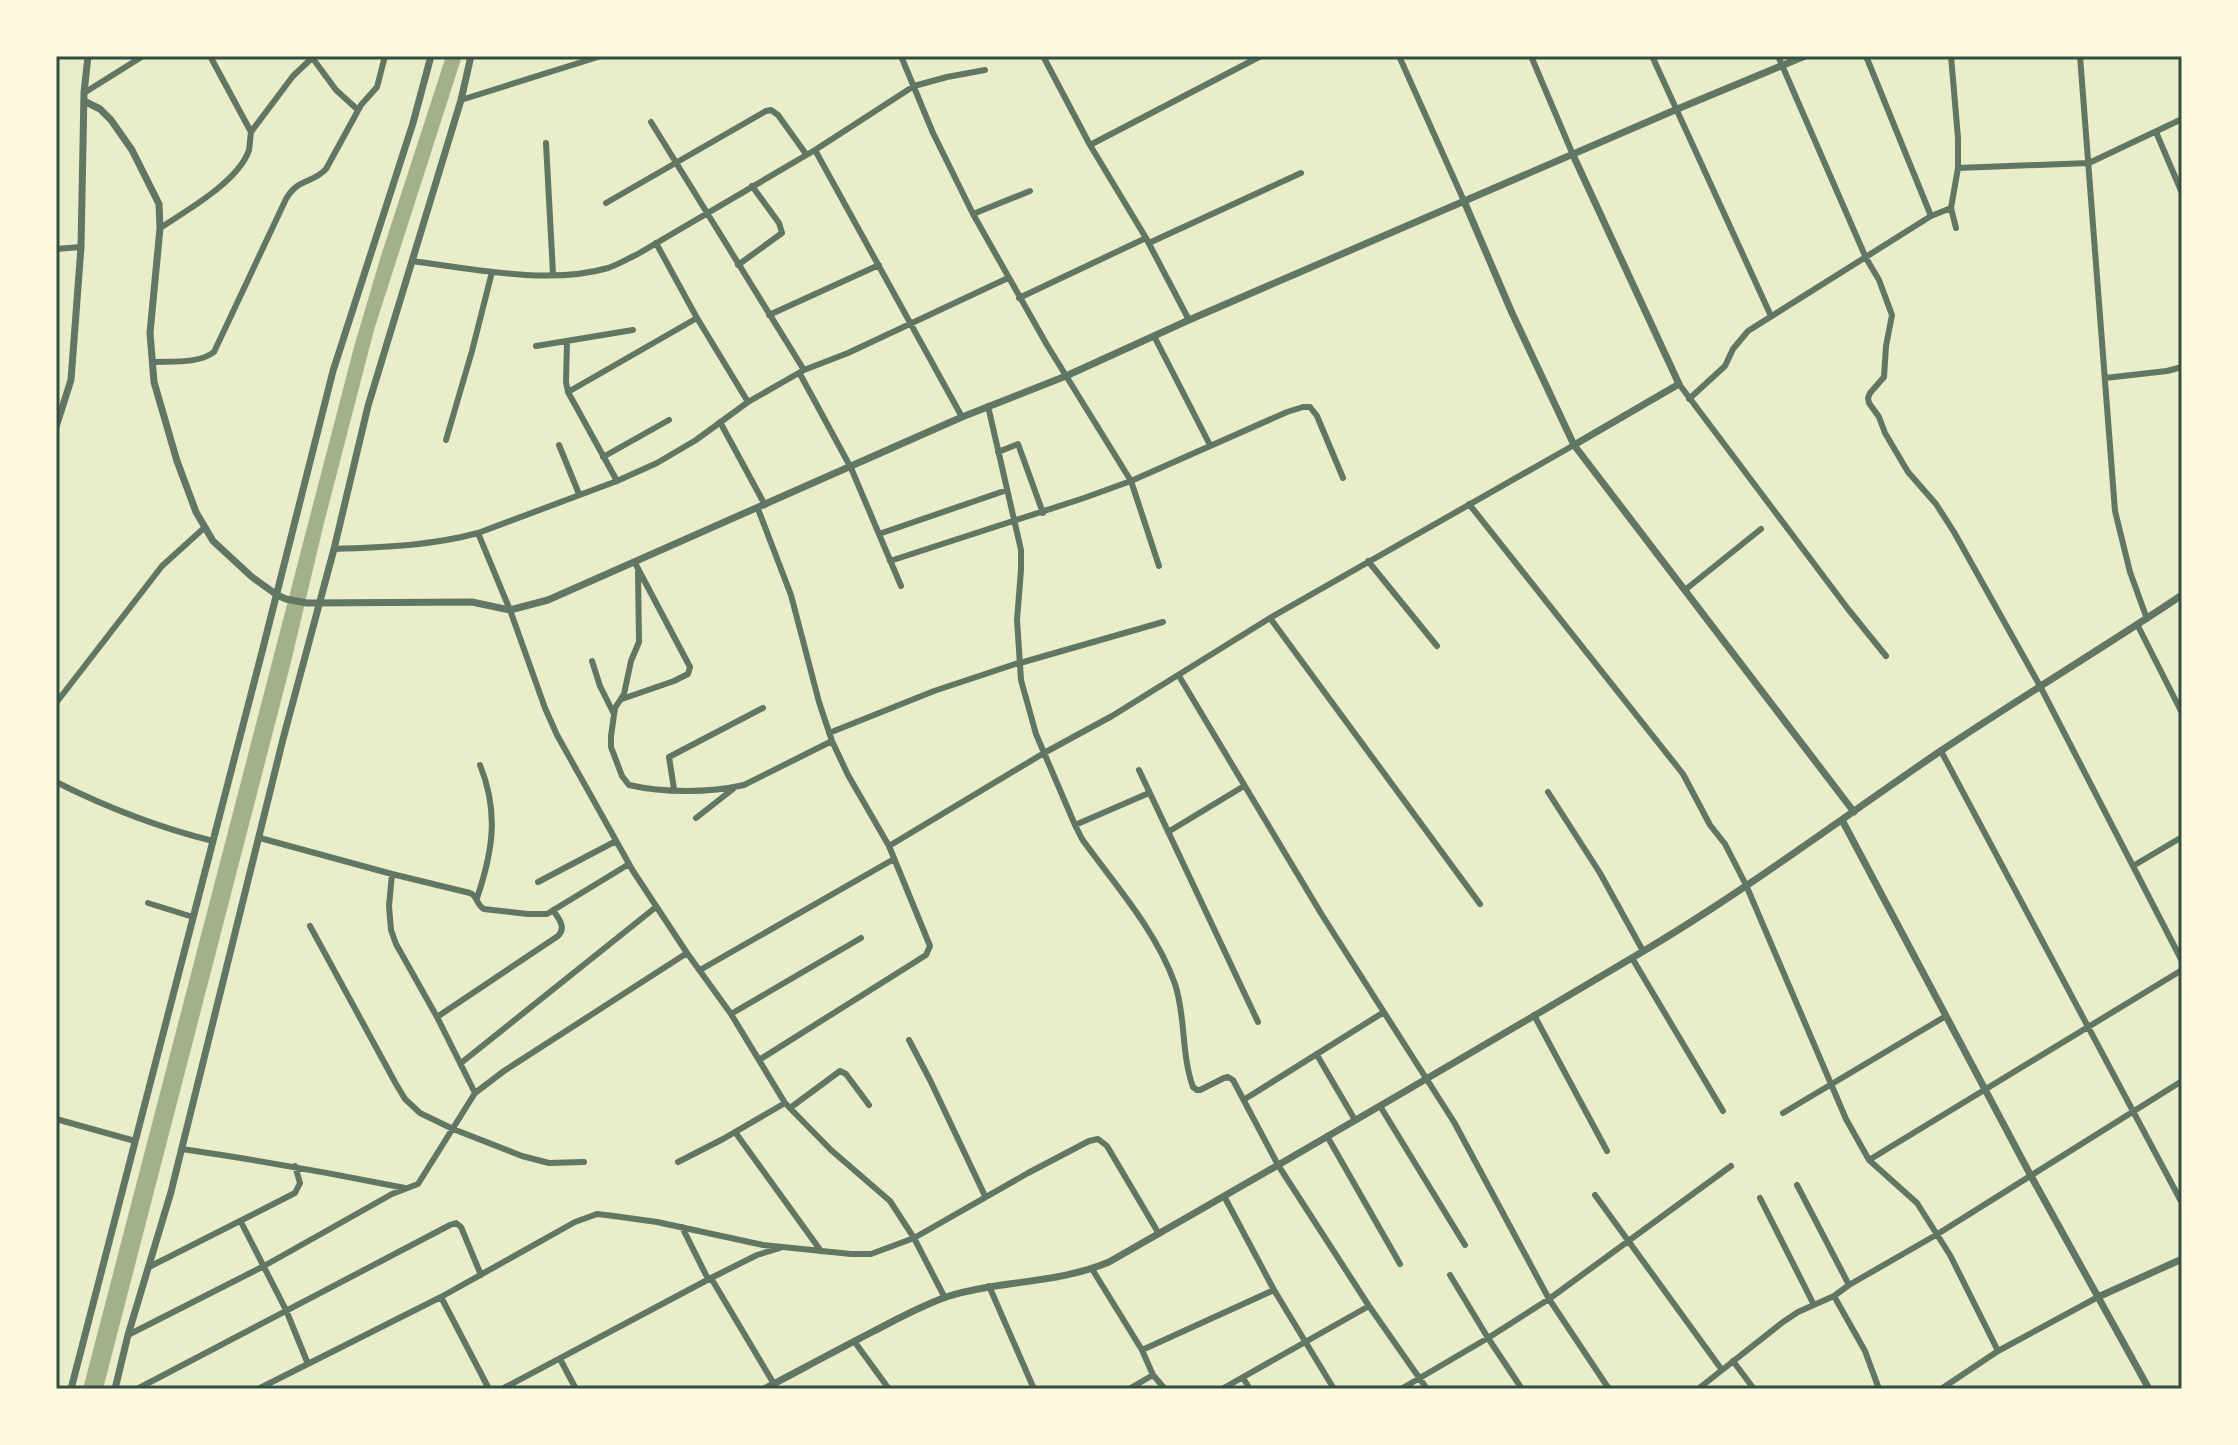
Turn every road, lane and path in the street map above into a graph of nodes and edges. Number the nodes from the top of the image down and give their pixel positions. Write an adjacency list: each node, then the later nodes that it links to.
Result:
1 (88, 56): 23 (street)
2 (143, 56): 23 (street)
3 (210, 56): 29 (street)
4 (385, 56): 25 (street)
5 (431, 56): 114 (street)
6 (471, 56): 24 (street)
7 (601, 56): 24 (street)
8 (901, 56): 22 (street)
9 (1043, 56): 32 (street)
10 (1261, 56): 32 (street)
11 (1399, 56): 43 (street)
12 (1531, 56): 35 (street)
13 (1652, 56): 26 (street)
14 (1778, 56): 20 (street)
15 (1805, 56): 20 (street)
16 (1866, 56): 48 (street)
17 (1951, 56): 38 (street)
18 (2080, 56): 37 (street)
19 (311, 57): 25 (street); 29 (street)
20 (1783, 66): 26 (street); 55 (street)
21 (985, 70): 22 (street)
22 (914, 86): 33 (street); 47 (street)
23 (84, 97): 49 (street); 53 (street)
24 (461, 100): 56 (street)
25 (358, 110): 72 (street)
26 (1675, 110): 35 (street); 64 (street)
27 (2182, 119): 30 (street)
28 (651, 122): 36 (street)
29 (251, 132): 49 (street)
30 (2156, 132): 37 (street); 42 (street)
31 (546, 143): 60 (street)
32 (1090, 145): 51 (street)
33 (815, 150): 34 (street); 58 (street)
34 (806, 154): 36 (street); 40 (street)
35 (1573, 155): 43 (street); 77 (street)
36 (675, 162): 44 (street); 46 (street)
37 (2089, 163): 38 (street); 76 (street)
38 (1958, 168): 45 (street)
39 (1301, 173): 51 (street)
40 (752, 186): 46 (street); 57 (street)
41 (1030, 191): 47 (street)
42 (2182, 193)
43 (1464, 201): 66 (street); 90 (street)
44 (606, 203)
45 (1951, 208): 48 (street); 50 (street)
46 (705, 212): 52 (street); 57 (street)
47 (973, 214): 61 (street)
48 (1931, 216): 55 (street)
49 (160, 228): 72 (street)
50 (1956, 228)
51 (1147, 241): 62 (street); 66 (street)
52 (656, 243): 60 (street); 65 (street)
53 (81, 247): 54 (street); 82 (street)
54 (56, 249)
55 (1866, 258): 64 (street); 127 (street)
56 (412, 261): 59 (street); 107 (street)
57 (738, 265): 63 (street)
58 (879, 265): 63 (street); 67 (street)
59 (492, 272): 60 (street); 87 (street)
60 (553, 274)
61 (1008, 278): 62 (street); 67 (street)
62 (1019, 298): 75 (street)
63 (769, 315): 74 (street)
64 (1771, 316): 79 (street)
65 (697, 318): 78 (street); 80 (street)
66 (1189, 320): 69 (street)
67 (910, 323): 74 (street); 83 (street)
68 (633, 330): 70 (street)
69 (1154, 336): 75 (street); 89 (street)
70 (567, 341): 71 (street); 78 (street)
71 (536, 346)
72 (152, 362): 103 (street)
73 (2182, 367): 76 (street)
74 (802, 372): 80 (street); 93 (street)
75 (1066, 376): 81 (street); 96 (street)
76 (2105, 378): 119 (street)
77 (1679, 384): 79 (street); 90 (street)
78 (568, 392): 92 (street)
79 (1689, 399): 123 (street)
80 (748, 402): 85 (street)
81 (988, 406): 83 (street); 91 (street)
82 (59, 412): 86 (street)
83 (962, 417): 93 (street)
84 (669, 420): 92 (street)
85 (720, 422): 95 (street); 100 (street)
86 (56, 427)
87 (446, 440)
88 (559, 445): 98 (street)
89 (1210, 445): 94 (street); 96 (street)
90 (1574, 445): 99 (street); 113 (street)
91 (998, 452): 97 (street); 101 (street)
92 (603, 457): 95 (street)
93 (851, 468): 100 (street); 106 (street)
94 (1343, 478)
95 (617, 481): 98 (street)
96 (1131, 481): 101 (street); 110 (street)
97 (1007, 490): 102 (street); 106 (street)
98 (579, 494): 105 (street)
99 (1469, 504): 109 (street); 160 (street)
100 (761, 507): 111 (street); 133 (street)
101 (1043, 513): 102 (street)
102 (1015, 520): 108 (street); 125 (street)
103 (204, 528): 114 (street); 129 (street)
104 (1761, 529): 113 (street)
105 (478, 533): 107 (street); 117 (street)
106 (879, 534): 108 (street)
107 (334, 549): 116 (street)
108 (890, 561): 112 (street)
109 (1368, 561): 118 (street); 122 (street)
110 (1159, 566)
111 (636, 567): 117 (street); 128 (street); 128 (street)
112 (901, 586)
113 (1685, 590): 145 (street)
114 (277, 595): 116 (street); 152 (street)
115 (2182, 595): 119 (street)
116 (319, 605): 117 (street); 151 (street)
117 (510, 610): 153 (street)
118 (1270, 618): 126 (street); 163 (street)
119 (2147, 619): 121 (street)
120 (1163, 622): 125 (street)
121 (2138, 626): 127 (street); 131 (street)
122 (1437, 646)
123 (1886, 656)
124 (592, 661): 132 (street)
125 (1019, 663): 133 (street); 136 (street)
126 (1179, 676): 136 (street); 140 (street)
127 (2040, 686): 135 (street); 157 (street)
128 (622, 699): 132 (street)
129 (56, 703)
130 (763, 708): 142 (street)
131 (2182, 713)
132 (614, 714): 142 (street)
133 (829, 733): 134 (street)
134 (832, 741): 141 (street); 154 (street)
135 (1941, 751): 145 (street); 181 (street)
136 (1044, 753): 148 (street); 154 (street)
137 (480, 765): 161 (street)
138 (1139, 770): 144 (street)
139 (56, 782): 152 (street)
140 (1244, 786): 149 (street); 175 (street)
141 (736, 787): 142 (street); 146 (street)
142 (674, 789)
143 (1548, 792): 169 (street)
144 (1149, 793): 148 (street); 149 (street)
145 (1854, 812): 147 (street)
146 (696, 818)
147 (1842, 820): 160 (street); 178 (street)
148 (1075, 825): 191 (street)
149 (1168, 832): 180 (street)
150 (2182, 837): 157 (street)
151 (260, 838): 158 (street); 204 (street)
152 (213, 841): 166 (street)
153 (616, 841): 156 (street); 159 (street)
154 (889, 846): 155 (street)
155 (894, 859): 173 (street); 184 (street)
156 (629, 864): 164 (street); 165 (street)
157 (2133, 866): 172 (street)
158 (392, 874): 161 (street); 179 (street)
159 (538, 882)
160 (1746, 885): 169 (street); 188 (street)
161 (477, 898): 165 (street)
162 (148, 903): 166 (street)
163 (1480, 904)
164 (656, 907): 170 (street); 185 (street)
165 (553, 910): 179 (street)
166 (193, 917): 203 (street)
167 (310, 926): 200 (street)
168 (861, 938): 176 (street)
169 (1643, 951): 171 (street)
170 (687, 953): 173 (street); 190 (street)
171 (1632, 958): 177 (street); 195 (street)
172 (2182, 961)
173 (700, 970): 176 (street)
174 (2182, 970): 181 (street)
175 (1384, 1012): 183 (street); 186 (street)
176 (731, 1014): 184 (street)
177 (1534, 1015): 186 (street); 205 (street)
178 (1946, 1016): 188 (street); 189 (street)
179 (437, 1017): 185 (street)
180 (1258, 1022)
181 (2089, 1027): 189 (street); 196 (street)
182 (909, 1040): 216 (street)
183 (1317, 1055): 191 (street); 199 (street)
184 (759, 1060): 192 (street)
185 (461, 1063): 190 (street)
186 (1427, 1078): 194 (street); 244 (street)
187 (2182, 1081): 196 (street)
188 (1832, 1084): 197 (street); 206 (street)
189 (1986, 1090): 206 (street); 212 (street)
190 (475, 1093): 200 (street)
191 (1245, 1099): 209 (street)
192 (787, 1105): 193 (street); 201 (street); 224 (street)
193 (869, 1105)
194 (1380, 1106): 199 (street); 226 (street)
195 (1723, 1111)
196 (2132, 1112): 212 (street); 219 (street)
197 (1783, 1113)
198 (56, 1119): 203 (street)
199 (1355, 1120): 202 (street)
200 (453, 1129): 207 (street); 214 (street)
201 (735, 1132): 208 (street); 228 (street)
202 (1327, 1136): 209 (street); 230 (street)
203 (135, 1141): 263 (street)
204 (182, 1149): 210 (street); 232 (street)
205 (1607, 1151)
206 (1869, 1160): 223 (street)
207 (584, 1162)
208 (678, 1162)
209 (1278, 1165): 217 (street); 246 (street)
210 (295, 1166): 214 (street); 220 (street)
211 (1731, 1166): 225 (street)
212 (2031, 1176): 223 (street); 242 (street)
213 (1797, 1185): 237 (street)
214 (409, 1188): 231 (street)
215 (1595, 1195): 225 (street)
216 (985, 1196): 222 (street); 224 (street)
217 (1224, 1196): 222 (street); 239 (street)
218 (1760, 1198): 245 (street)
219 (2182, 1203)
220 (241, 1222): 231 (street); 232 (street)
221 (682, 1227): 227 (street); 234 (street); 236 (street)
222 (1159, 1234): 233 (street)
223 (1936, 1235): 237 (street); 253 (street)
224 (914, 1238): 228 (street); 243 (street)
225 (1628, 1240): 244 (street); 257 (street)
226 (1465, 1245)
227 (785, 1246): 228 (street); 236 (street)
228 (821, 1251)
229 (2182, 1259): 242 (street)
230 (1400, 1264)
231 (264, 1266): 247 (street); 248 (street)
232 (149, 1267): 248 (street)
233 (1092, 1269): 238 (street); 252 (street)
234 (481, 1275): 241 (street); 247 (street)
235 (1450, 1275): 249 (street)
236 (711, 1278): 254 (street); 261 (street)
237 (1849, 1285): 240 (street)
238 (989, 1286): 243 (street); 272 (street)
239 (1274, 1290): 251 (street); 252 (street)
240 (1834, 1296): 245 (street); 283 (street)
241 (441, 1297): 256 (street); 267 (street)
242 (2098, 1297): 253 (street); 285 (street)
243 (945, 1298): 250 (street)
244 (1549, 1299): 249 (street); 281 (street)
245 (1814, 1305): 255 (street)
246 (1369, 1306): 251 (street); 260 (street)
247 (286, 1310): 256 (street); 265 (street)
248 (128, 1335): 264 (street)
249 (1488, 1338): 260 (street); 280 (street)
250 (854, 1341): 261 (street); 271 (street)
251 (1304, 1343): 259 (street); 277 (street)
252 (1142, 1350): 258 (street)
253 (1998, 1351): 284 (street)
254 (560, 1359): 268 (street); 269 (street)
255 (1733, 1361): 257 (street); 282 (street)
256 (308, 1364): 266 (street)
257 (1722, 1370): 262 (street)
258 (1153, 1375): 273 (street); 274 (street)
259 (1243, 1378): 275 (street); 276 (street)
260 (1419, 1378): 278 (street); 279 (street)
261 (774, 1384): 270 (street)
262 (1704, 1387)
263 (71, 1389)
264 (115, 1389)
265 (137, 1389)
266 (258, 1389)
267 (489, 1389)
268 (502, 1389)
269 (576, 1389)
270 (764, 1389)
271 (889, 1389)
272 (1034, 1389)
273 (1129, 1389)
274 (1165, 1389)
275 (1222, 1389)
276 (1250, 1389)
277 (1334, 1389)
278 (1401, 1389)
279 (1427, 1389)
280 (1522, 1389)
281 (1609, 1389)
282 (1754, 1389)
283 (1879, 1389)
284 (1941, 1389)
285 (2149, 1389)

